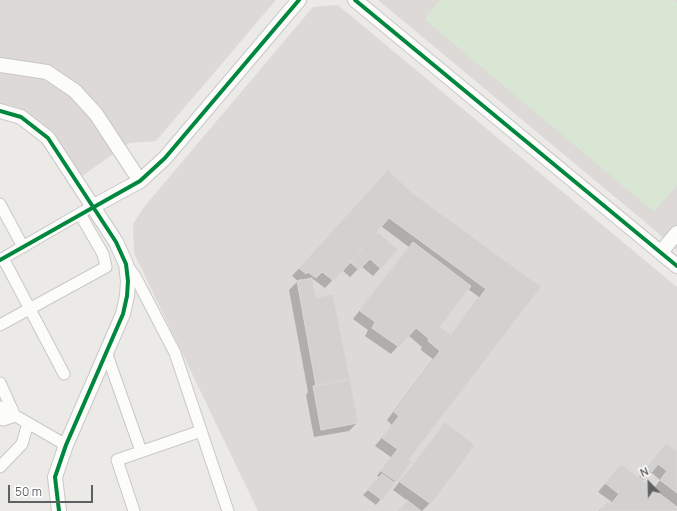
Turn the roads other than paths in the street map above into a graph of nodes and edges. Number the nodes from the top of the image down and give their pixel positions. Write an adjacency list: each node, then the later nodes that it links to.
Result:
1 (299, 0): 5 (street)
2 (355, 0): 11 (street)
3 (0, 65): 5 (street)
4 (0, 111): 7 (street)
5 (140, 181): 7 (street)
6 (0, 204): 10 (street)
7 (94, 206): 8 (street); 13 (street)
8 (80, 214): 10 (street); 15 (street)
9 (677, 233): 11 (street)
10 (23, 247): 12 (street)
11 (661, 252): 14 (street)
12 (1, 259): 15 (street)
13 (126, 264): 17 (street); 24 (street)
14 (677, 266)
15 (30, 309): 16 (street); 18 (street)
16 (0, 325)
17 (106, 352): 25 (street); 26 (street)
18 (64, 374)
19 (0, 383): 21 (street)
20 (0, 407): 21 (street)
21 (15, 416): 22 (street); 23 (street)
22 (0, 418)
23 (28, 423): 25 (street); 27 (street)
24 (202, 431): 26 (street); 30 (street)
25 (66, 445): 28 (street)
26 (141, 451): 29 (street)
27 (0, 467)
28 (59, 511)
29 (134, 511)
30 (228, 511)

